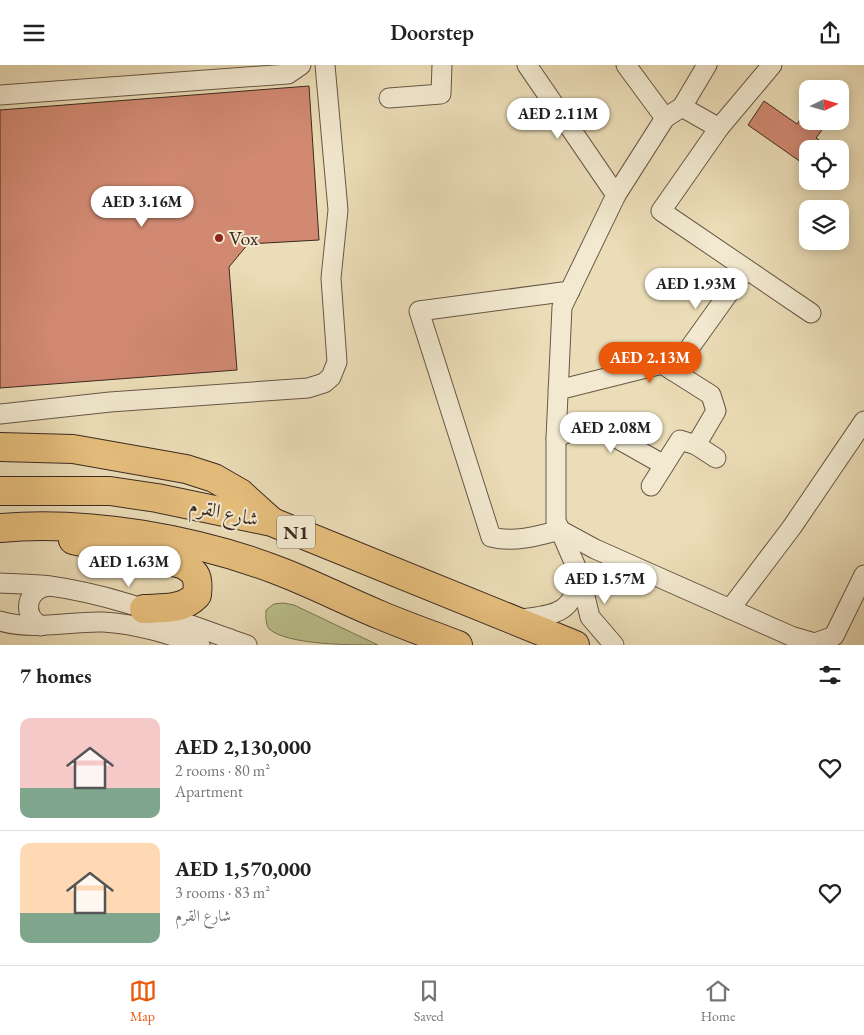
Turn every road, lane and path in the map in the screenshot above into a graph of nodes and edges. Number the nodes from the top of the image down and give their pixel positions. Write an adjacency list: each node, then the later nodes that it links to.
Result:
1 (301, 65): 8 (street)
2 (325, 65): 19 (street)
3 (442, 65): 9 (street)
4 (527, 65): 13 (street)
5 (626, 65): 11 (street)
6 (707, 65): 10 (street)
7 (772, 65): 12 (street)
8 (0, 95)
9 (389, 98)
10 (682, 107): 11 (street); 12 (street)
11 (665, 118): 13 (street)
12 (720, 128): 14 (street)
13 (616, 195): 15 (street)
14 (746, 269): 16 (street); 17 (street)
15 (570, 291): 18 (street); 30 (street)
16 (811, 313)
17 (673, 371): 18 (street); 22 (street)
18 (558, 390): 21 (street)
19 (0, 414)
20 (864, 421): 37 (street)
21 (556, 439): 25 (street); 30 (street)
22 (696, 445): 24 (street); 25 (street)
23 (0, 447): 28 (highway)
24 (716, 458)
25 (664, 465): 26 (street)
26 (651, 486)
27 (0, 491): 28 (highway, شارع القرم / N1)
28 (272, 522): 39 (highway, شارع القرم / N1)
29 (12, 527): 36 (highway); 43 (highway, شارع القرم / N1)
30 (560, 530): 31 (street); 32 (street)
31 (592, 548): 32 (street); 37 (street)
32 (577, 569): 39 (street); 45 (street)
33 (864, 575): 37 (street)
34 (0, 583): 35 (street)
35 (49, 586): 36 (street); 40 (street)
36 (144, 609): 42 (street)
37 (730, 609)
38 (0, 621): 40 (street)
39 (512, 621): 44 (highway, شارع القرم / N1)
40 (41, 626): 41 (street)
41 (200, 645)
42 (247, 645)
43 (458, 645)
44 (575, 645)
45 (614, 645)

